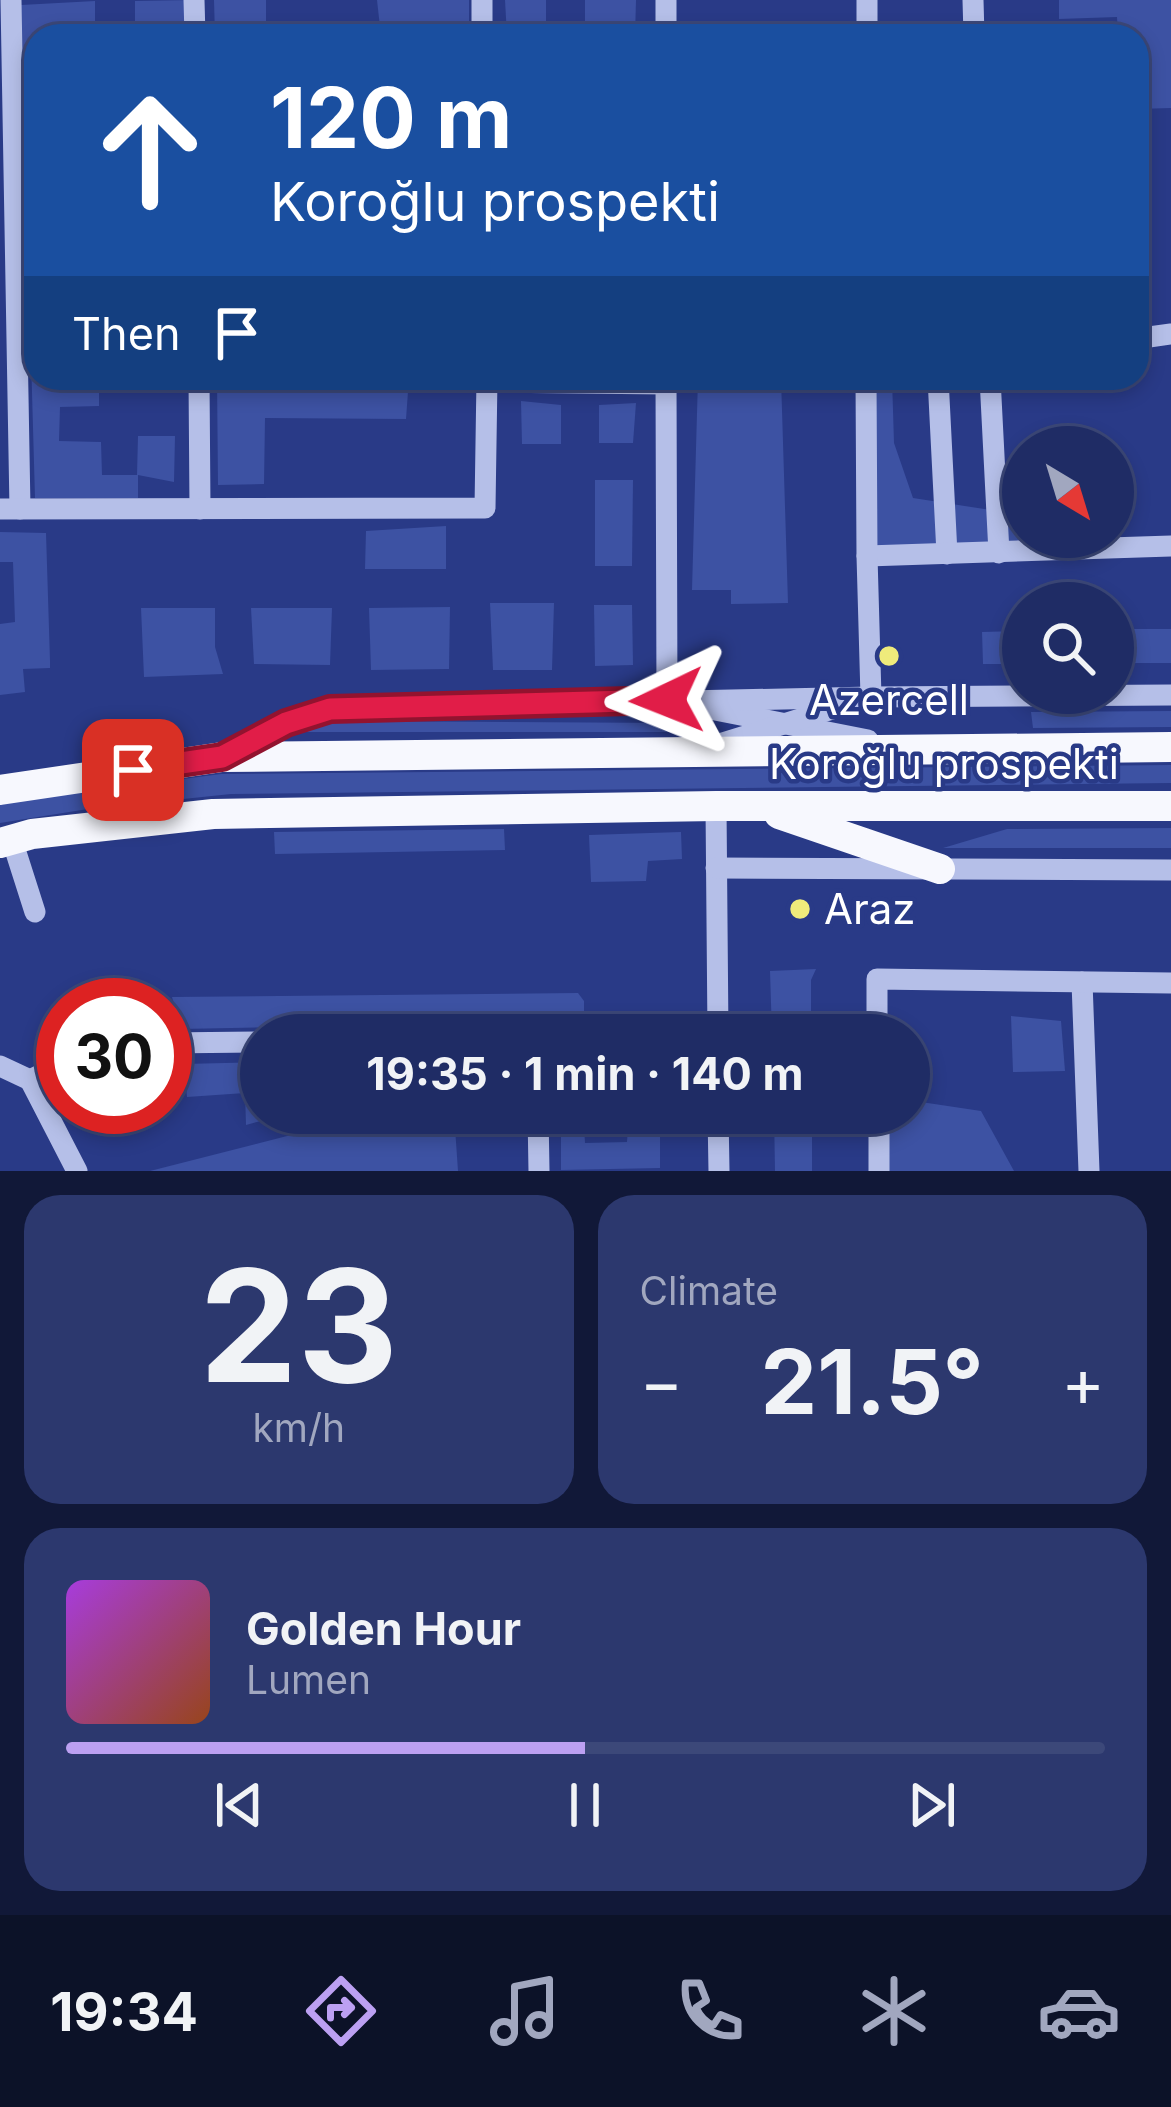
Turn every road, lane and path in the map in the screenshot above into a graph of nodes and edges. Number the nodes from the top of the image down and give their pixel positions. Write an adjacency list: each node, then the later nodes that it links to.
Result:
1 (11, 0): 9 (street)
2 (199, 390): 8 (street)
3 (487, 390): 8 (street)
4 (666, 390): 16 (street)
5 (866, 390): 13 (street)
6 (939, 390): 12 (street)
7 (991, 390): 11 (street)
8 (200, 508): 9 (street)
9 (10, 509)
10 (1171, 546): 11 (street)
11 (999, 553): 12 (street)
12 (947, 554): 13 (street)
13 (866, 556): 15 (street)
14 (1171, 695): 15 (street)
15 (871, 697): 16 (street); 17 (street)
16 (667, 700): 17 (street); 21 (street)
17 (784, 724): 19 (street); 20 (street)
18 (1171, 747): 19 (main road, Koroğlu prospekti)
19 (912, 749): 20 (main road, Koroğlu prospekti)
20 (699, 751): 21 (main road, Koroğlu prospekti)
21 (222, 757): 22 (main road, Koroğlu prospekti)
22 (0, 790)
23 (716, 806): 24 (main road, Koroğlu prospekti); 26 (main road, Koroğlu prospekti); 27 (street)
24 (757, 806): 25 (main road, Koroğlu prospekti); 28 (main road)
25 (1171, 806)
26 (6, 842): 30 (street)
27 (716, 868): 28 (street); 33 (street)
28 (940, 869): 29 (street)
29 (1171, 870)
30 (34, 912)
31 (1082, 982): 32 (street); 34 (street); 47 (street)
32 (1171, 983)
33 (718, 1014)
34 (878, 1014)
35 (240, 1042): 36 (street)
36 (192, 1043)
37 (0, 1066): 39 (street)
38 (36, 1077): 39 (street)
39 (30, 1080): 43 (street)
40 (538, 1134): 44 (street)
41 (718, 1134): 45 (street)
42 (878, 1134): 46 (street)
43 (77, 1171)
44 (539, 1171)
45 (719, 1171)
46 (879, 1171)
47 (1089, 1171)

